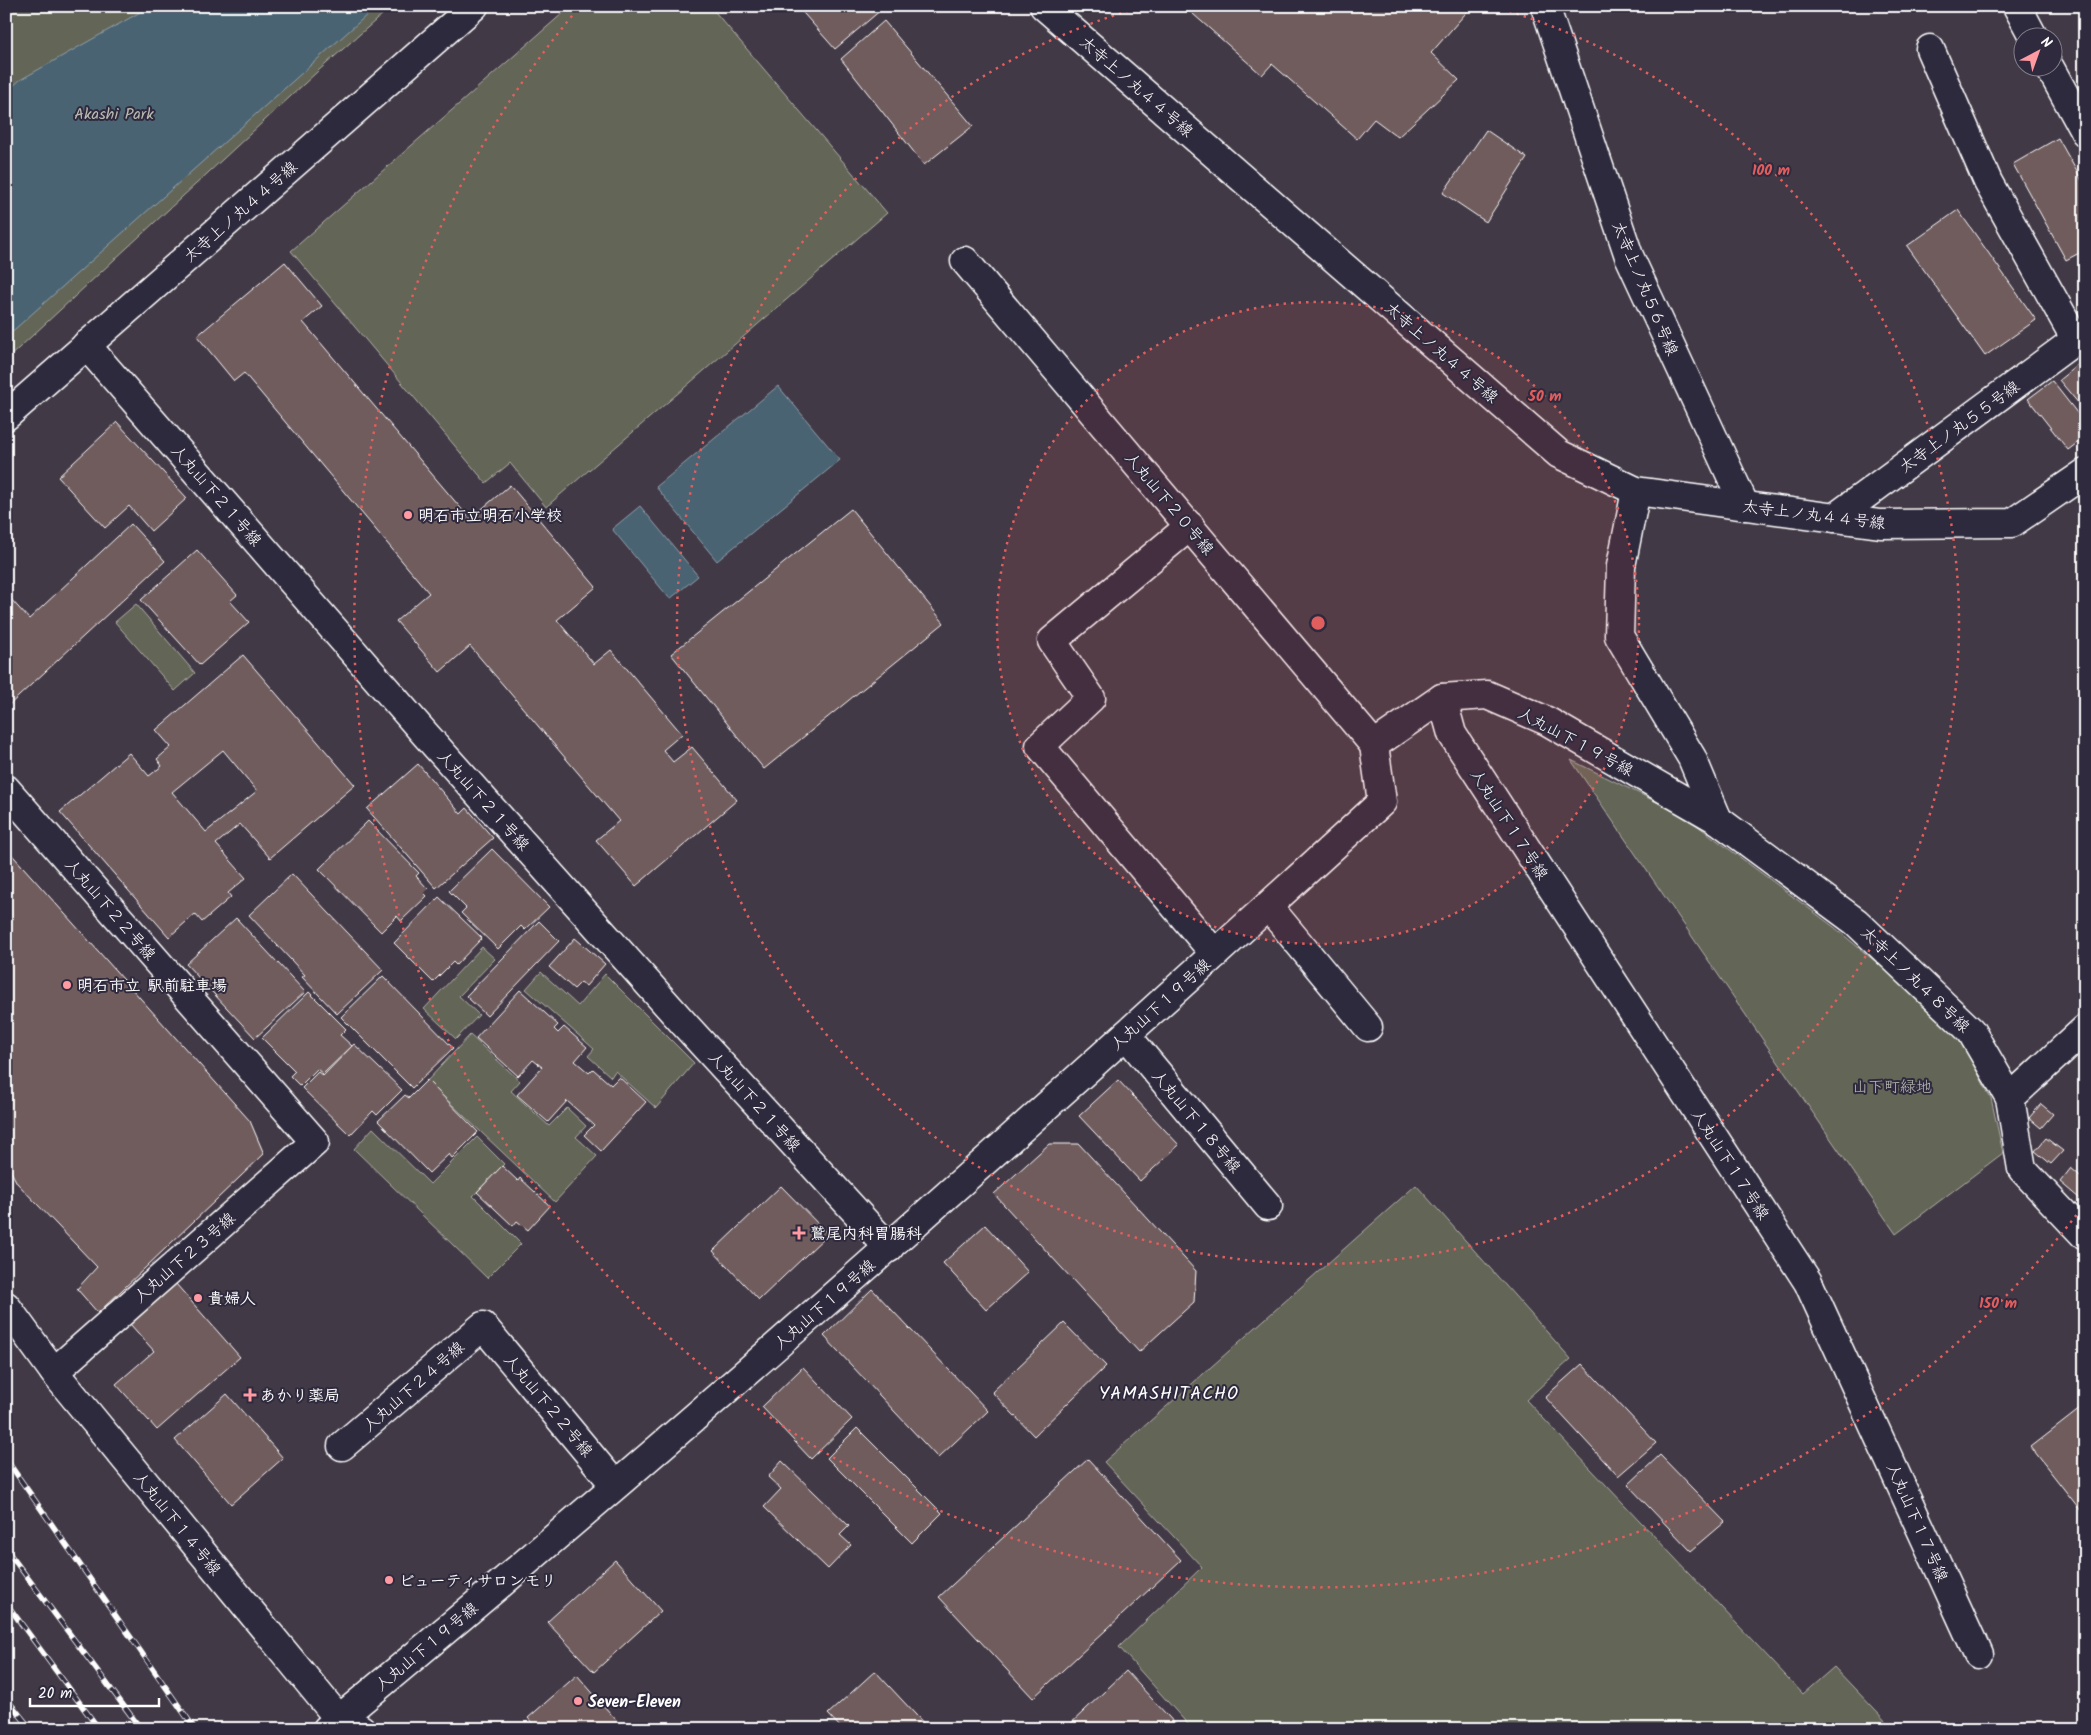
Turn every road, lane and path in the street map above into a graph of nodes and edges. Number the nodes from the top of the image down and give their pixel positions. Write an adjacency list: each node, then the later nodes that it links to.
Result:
1 (474, 6): 11 (street, 太寺上ノ丸４４号線)
2 (1044, 6): 14 (street, 太寺上ノ丸４４号線)
3 (1544, 6): 15 (street, 太寺上ノ丸５６号線)
4 (2017, 6): 5 (street)
5 (2029, 28)
6 (1930, 49): 10 (street)
7 (2055, 78): 8 (street)
8 (2085, 132)
9 (965, 260): 17 (street, 人丸山下２０号線)
10 (2080, 336): 16 (street, 太寺上ノ丸５５号線)
11 (86, 345): 12 (street, 太寺上ノ丸４４号線); 31 (street, 人丸山下２１号線)
12 (6, 416)
13 (2085, 473): 16 (street, 太寺上ノ丸４４号線)
14 (1636, 491): 15 (street, 太寺上ノ丸４４号線); 21 (street)
15 (1745, 506): 16 (street, 太寺上ノ丸４４号線)
16 (1834, 518)
17 (1190, 526): 19 (street, 人丸山下２０号線); 23 (street)
18 (1442, 698): 19 (street); 21 (street, 人丸山下１９号線); 37 (street, 人丸山下１７号線)
19 (1374, 745): 22 (street, 人丸山下１９号線)
20 (6, 790): 28 (street, 人丸山下２２号線)
21 (1718, 820): 27 (street, 太寺上ノ丸４８号線)
22 (1268, 906): 23 (street, 人丸山下１９号線); 24 (street)
23 (1215, 954): 26 (street, 人丸山下１９号線)
24 (1368, 1026)
25 (2085, 1029): 27 (street)
26 (1126, 1035): 29 (street, 人丸山下１８号線); 31 (street, 人丸山下１９号線)
27 (2010, 1098): 30 (street)
28 (315, 1142): 34 (street, 人丸山下２３号線)
29 (1268, 1206)
30 (2085, 1236)
31 (889, 1248): 36 (street, 人丸山下１９号線)
32 (6, 1306): 34 (street, 人丸山下１４号線)
33 (483, 1326): 35 (street, 人丸山下２４号線); 36 (street, 人丸山下２２号線)
34 (54, 1372): 38 (street, 人丸山下１４号線)
35 (342, 1446)
36 (615, 1485): 38 (street, 人丸山下１９号線)
37 (1978, 1654)
38 (342, 1726)

